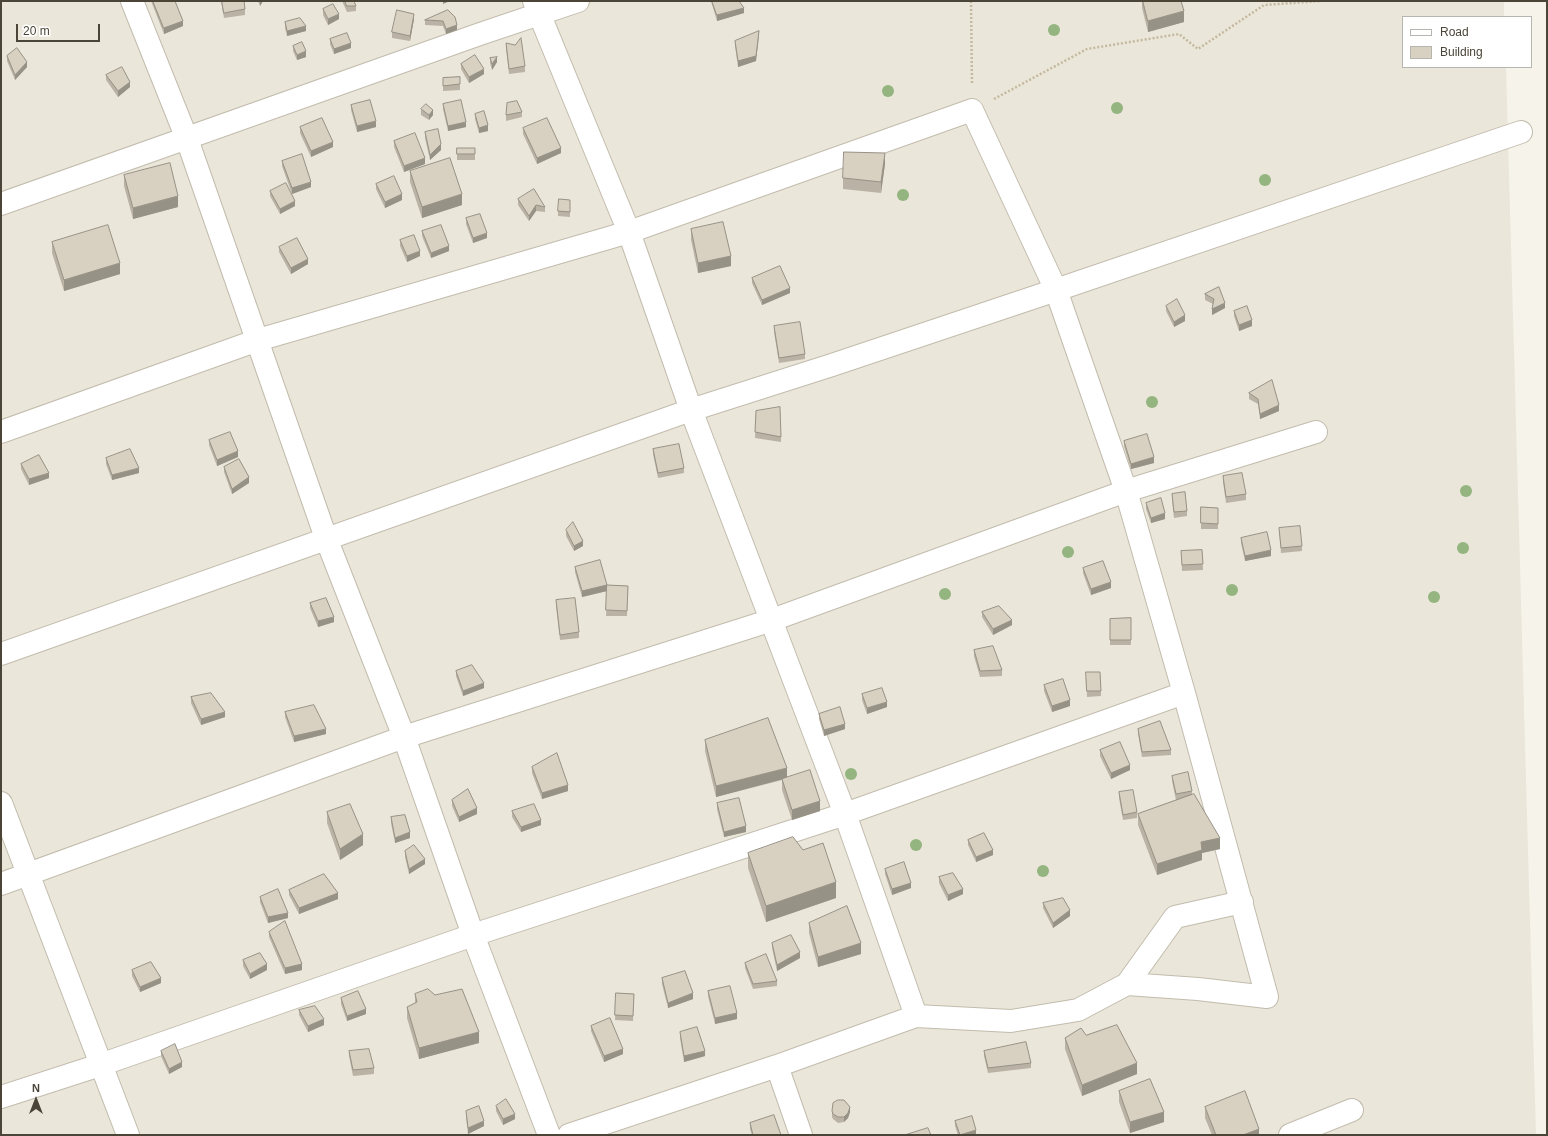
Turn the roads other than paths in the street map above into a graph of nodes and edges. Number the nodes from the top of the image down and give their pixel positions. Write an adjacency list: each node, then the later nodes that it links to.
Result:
1 (132, 1): 5 (street)
2 (578, 1): 3 (street)
3 (536, 7): 5 (street); 7 (street)
4 (1521, 132): 8 (street)
5 (187, 139): 6 (street); 9 (street)
6 (1, 204)
7 (629, 232): 8 (street); 9 (street); 10 (street)
8 (1056, 290): 10 (street); 13 (street)
9 (258, 340): 11 (street); 14 (street)
10 (691, 410): 14 (street); 15 (street)
11 (1, 432)
12 (1316, 432): 13 (street)
13 (1126, 491): 15 (street); 17 (street)
14 (326, 538): 16 (street); 18 (street)
15 (772, 620): 18 (street); 20 (street)
16 (1, 654)
17 (1184, 693): 20 (street); 23 (street)
18 (404, 737): 21 (street); 24 (street)
19 (1, 803): 21 (street)
20 (845, 814): 24 (street); 26 (street)
21 (28, 875): 22 (street); 27 (street)
22 (1, 884)
23 (1242, 902): 25 (street); 25 (street)
24 (473, 935): 27 (street); 32 (street)
25 (1127, 984): 26 (street)
26 (916, 1016): 28 (street)
27 (100, 1065): 29 (street); 31 (street)
28 (777, 1066): 33 (street); 34 (street)
29 (1, 1097)
30 (1352, 1110): 35 (street)
31 (128, 1135)
32 (549, 1135)
33 (569, 1135)
34 (801, 1135)
35 (1290, 1135)

